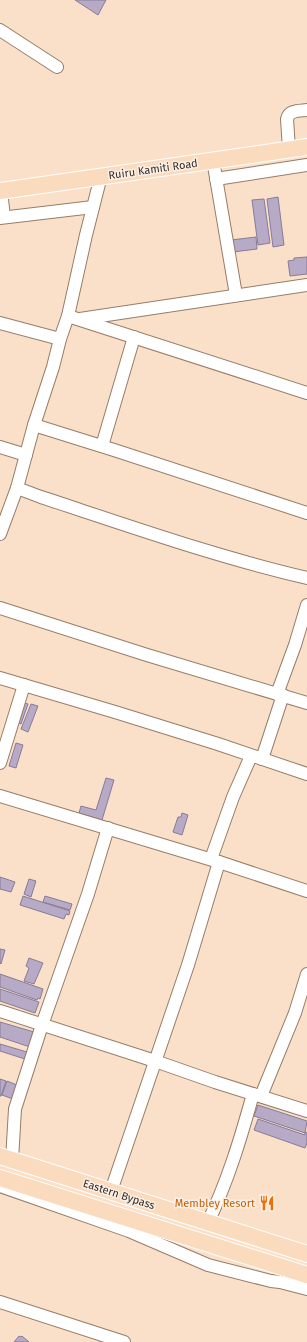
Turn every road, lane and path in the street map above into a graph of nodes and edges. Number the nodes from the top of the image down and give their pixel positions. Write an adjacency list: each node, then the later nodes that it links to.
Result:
1 (0, 30): 2 (street)
2 (57, 67)
3 (307, 110): 5 (street)
4 (307, 147): 5 (main road, Ruiru Kamiti Road)
5 (289, 149): 6 (main road, Ruiru Kamiti Road)
6 (213, 160): 8 (main road, Ruiru Kamiti Road); 9 (street)
7 (307, 165): 9 (street)
8 (101, 176): 10 (main road, Ruiru Kamiti Road); 11 (street)
9 (216, 179): 14 (street)
10 (1, 191): 12 (street)
11 (93, 207): 12 (street); 15 (street)
12 (2, 217)
13 (307, 285): 14 (street)
14 (236, 295): 15 (street)
15 (72, 318): 17 (street); 18 (street)
16 (0, 323): 18 (street)
17 (134, 337): 19 (street); 21 (street)
18 (60, 339): 20 (street)
19 (307, 393)
20 (34, 425): 21 (street); 23 (street)
21 (102, 446): 25 (street)
22 (0, 447): 23 (street)
23 (26, 455): 24 (street)
24 (17, 488): 26 (street); 27 (street)
25 (307, 513)
26 (0, 534)
27 (307, 578)
28 (307, 605): 32 (street)
29 (0, 608): 32 (street)
30 (0, 678): 31 (street)
31 (24, 685): 34 (street); 35 (street)
32 (280, 694): 33 (street); 34 (street)
33 (307, 703)
34 (257, 758): 36 (street); 39 (street)
35 (0, 764)
36 (307, 774)
37 (0, 796): 38 (street)
38 (108, 828): 39 (street); 43 (street)
39 (215, 860): 40 (street); 44 (street)
40 (307, 891)
41 (307, 974): 45 (street)
42 (0, 1011): 43 (street)
43 (42, 1025): 44 (street); 47 (street)
44 (155, 1061): 45 (street); 50 (street)
45 (257, 1095): 46 (street); 51 (street)
46 (307, 1111)
47 (6, 1158): 50 (main road, Eastern Bypass)
48 (0, 1178): 53 (main road, Eastern Bypass)
49 (0, 1186): 54 (street)
50 (111, 1191): 51 (main road, Eastern Bypass)
51 (208, 1222): 52 (main road, Eastern Bypass)
52 (307, 1254)
53 (307, 1275)
54 (307, 1289)
55 (0, 1302): 56 (street)
56 (124, 1342)

